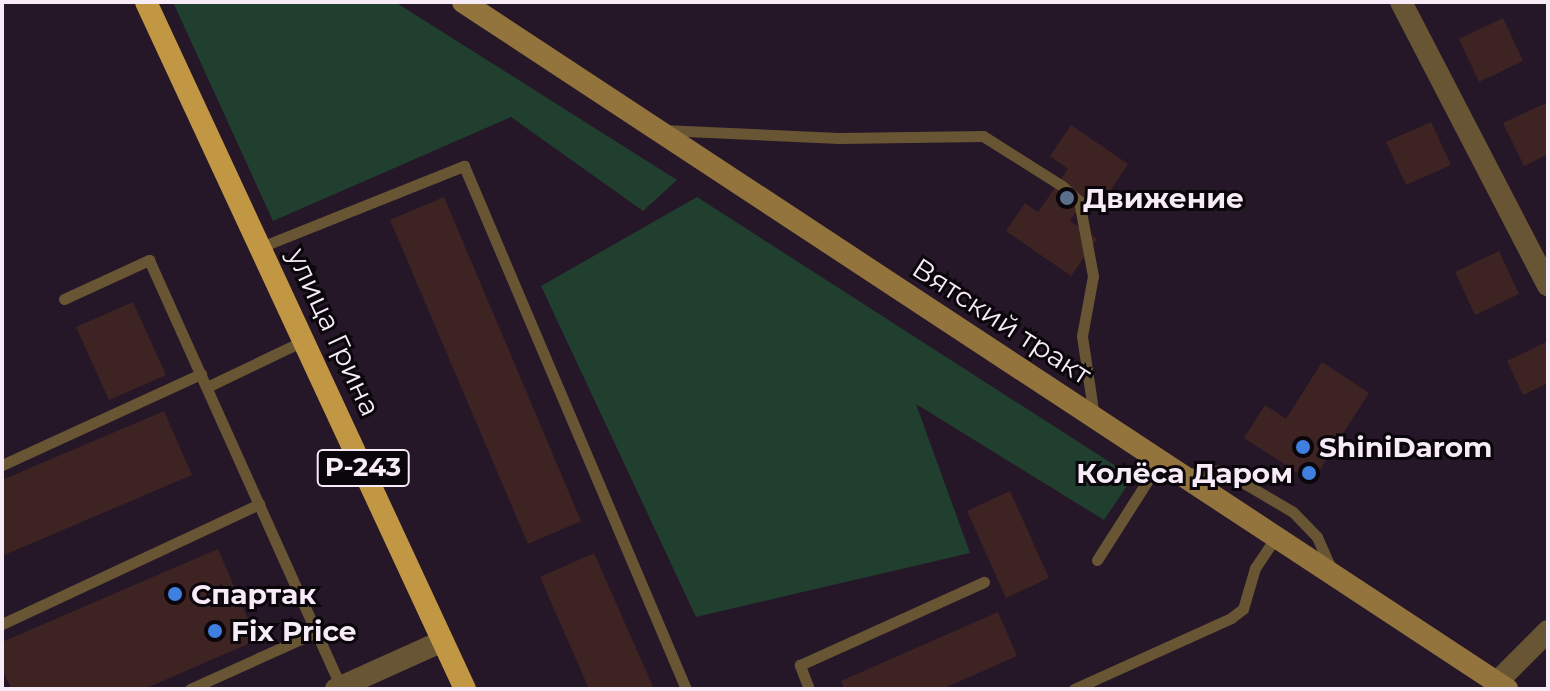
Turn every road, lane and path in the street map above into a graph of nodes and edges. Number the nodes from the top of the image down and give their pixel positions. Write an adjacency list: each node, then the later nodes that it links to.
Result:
1 (146, 2): 5 (highway, улица Грина / Р-243)
2 (463, 2): 4 (main road, Вятский тракт)
3 (1401, 2): 6 (street)
4 (658, 130): 11 (main road, Вятский тракт); 11 (lane)
5 (261, 247): 8 (highway, улица Грина / Р-243); 28 (lane)
6 (1548, 285)
7 (64, 299): 9 (lane)
8 (305, 340): 10 (lane); 23 (highway, улица Грина / Р-243)
9 (201, 374): 10 (lane); 13 (lane)
10 (207, 387): 15 (lane)
11 (1094, 417): 12 (main road, Вятский тракт)
12 (1160, 461): 14 (main road, Вятский тракт); 17 (lane)
13 (2, 465)
14 (1181, 474): 16 (main road, Вятский тракт); 18 (lane)
15 (259, 504): 20 (lane); 22 (lane)
16 (1276, 537): 18 (main road, Вятский тракт); 30 (lane)
17 (1097, 560)
18 (1334, 575): 24 (main road, Вятский тракт)
19 (984, 582): 29 (lane)
20 (2, 624)
21 (1548, 631): 24 (street)
22 (316, 632): 25 (lane); 26 (lane)
23 (443, 641): 25 (street); 27 (highway, улица Грина / Р-243)
24 (1502, 686)
25 (338, 688)
26 (190, 689)
27 (465, 689)
28 (686, 689)
29 (809, 689)
30 (1074, 689)

